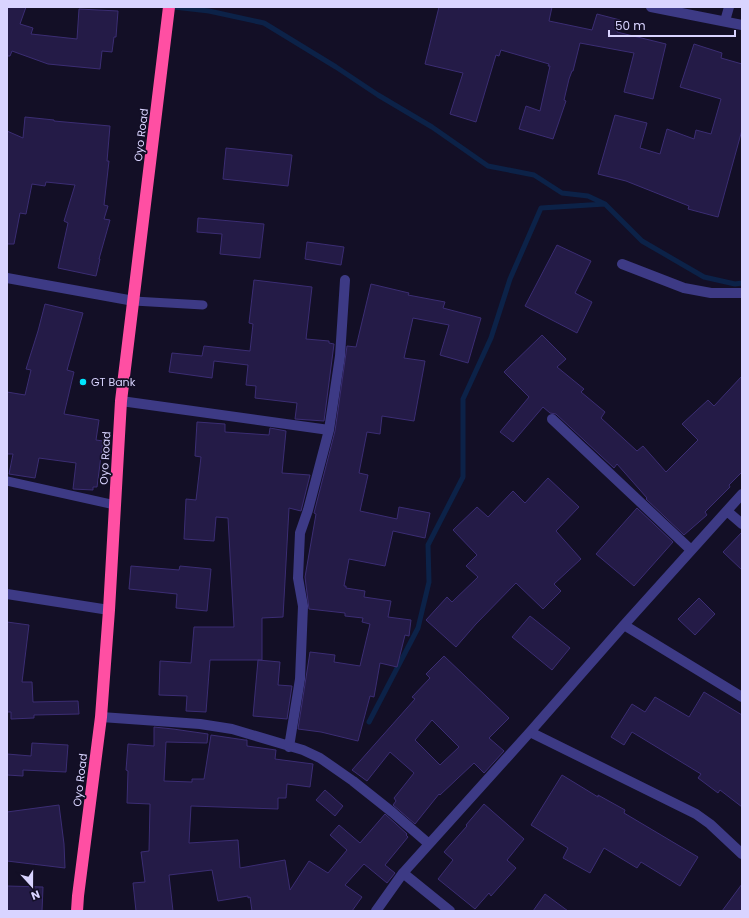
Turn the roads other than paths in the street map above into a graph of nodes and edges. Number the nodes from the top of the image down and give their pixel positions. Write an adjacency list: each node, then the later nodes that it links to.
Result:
1 (169, 7): 10 (highway, Oyo Road)
2 (651, 7): 4 (street)
3 (729, 7): 4 (street)
4 (725, 21): 5 (street)
5 (742, 25)
6 (622, 264): 9 (street)
7 (7, 278): 10 (street)
8 (345, 280): 14 (street)
9 (742, 293)
10 (134, 301): 11 (lane); 12 (highway, Oyo Road)
11 (203, 304)
12 (121, 401): 14 (street); 17 (highway, Oyo Road)
13 (552, 419): 20 (street)
14 (330, 430): 27 (street)
15 (7, 481): 17 (lane)
16 (742, 494): 18 (street)
17 (115, 505): 22 (highway, Oyo Road)
18 (727, 511): 19 (street); 20 (street)
19 (742, 524)
20 (691, 550): 23 (street)
21 (7, 594): 22 (street)
22 (109, 610): 25 (highway, Oyo Road)
23 (624, 625): 24 (street); 26 (street)
24 (742, 697)
25 (101, 717): 27 (street); 31 (highway, Oyo Road)
26 (530, 732): 28 (street); 29 (street)
27 (290, 747): 28 (street)
28 (429, 844): 30 (street)
29 (742, 854)
30 (403, 872): 32 (street); 33 (street)
31 (77, 911)
32 (376, 911)
33 (450, 911)

